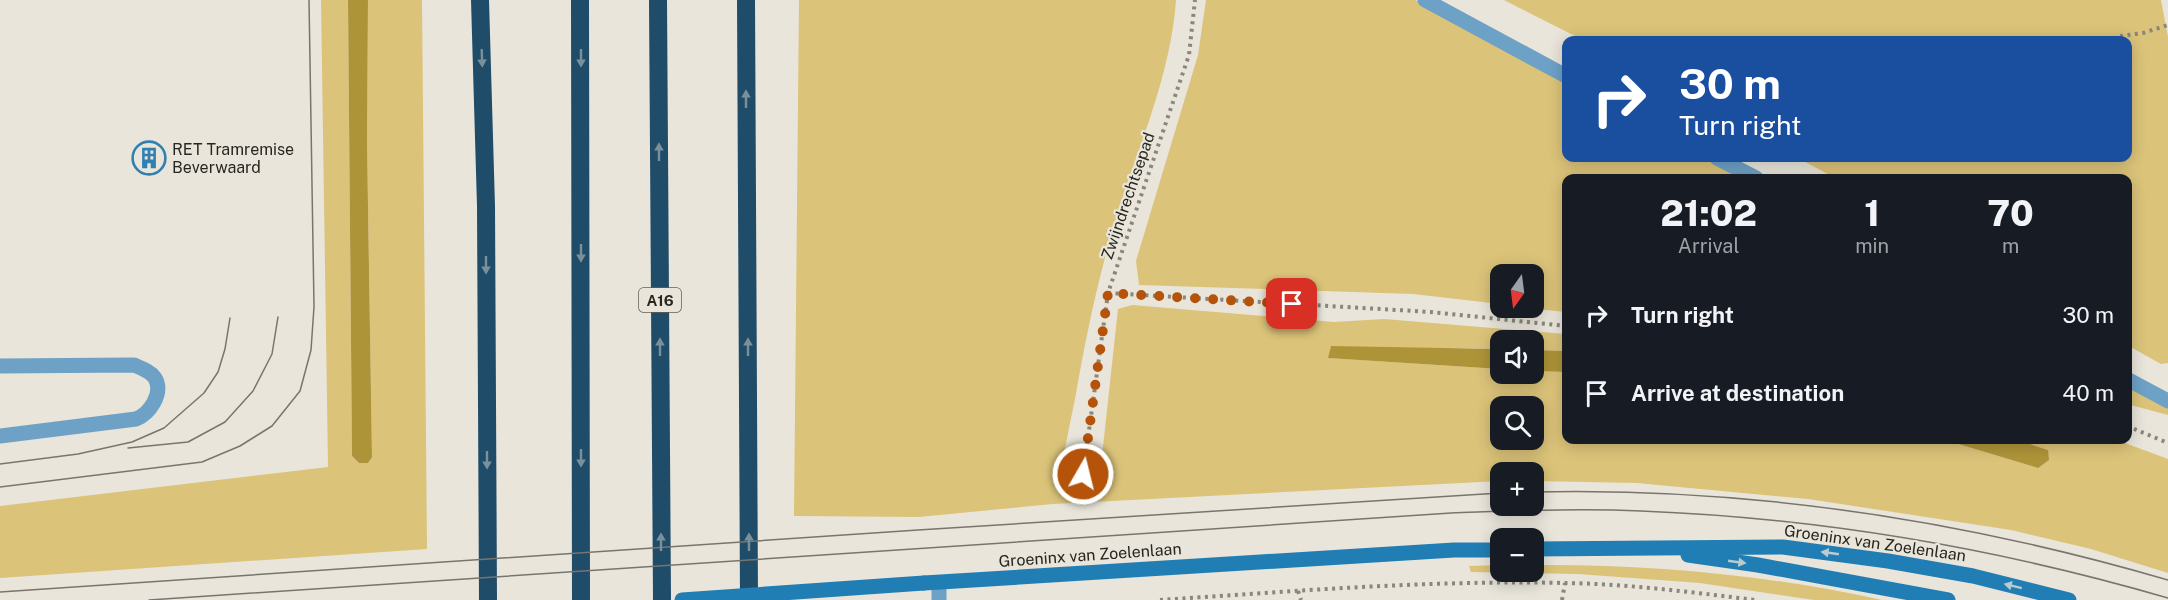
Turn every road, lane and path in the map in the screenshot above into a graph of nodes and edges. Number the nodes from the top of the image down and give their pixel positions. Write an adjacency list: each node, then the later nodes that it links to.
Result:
1 (480, 0): 27 (highway, one-way to 27)
2 (580, 0): 28 (highway, one-way to 28)
3 (658, 0): 29 (highway, A16, one-way to 3)
4 (746, 0): 31 (highway, one-way to 4)
5 (1196, 0): 12 (path, Zwijndrechtsepad)
6 (1425, 0): 9 (street)
7 (2168, 25): 8 (path)
8 (2120, 36)
9 (1562, 74)
10 (1725, 162): 11 (street)
11 (1748, 174)
12 (1108, 293): 13 (path); 20 (path, Zwijndrechtsepad)
13 (1562, 326)
14 (0, 366): 18 (street)
15 (2132, 382): 16 (street)
16 (2168, 401)
17 (2132, 428): 19 (path)
18 (0, 435)
19 (2168, 443)
20 (1083, 474)
21 (1637, 547): 22 (main road, Groeninx van Zoelenlaan); 37 (main road, Groeninx van Zoelenlaan, one-way to 37); 38 (main road, Groeninx van Zoelenlaan, one-way to 21)
22 (1544, 549)
23 (1490, 550): 24 (main road, Groeninx van Zoelenlaan)
24 (931, 583): 30 (main road, Groeninx van Zoelenlaan, bridge); 32 (street)
25 (1565, 583): 26 (path); 35 (path); 36 (path)
26 (1298, 591): 33 (path); 34 (path)
27 (488, 600)
28 (581, 600)
29 (662, 600)
30 (682, 600)
31 (749, 600)
32 (939, 600)
33 (1160, 600)
34 (1301, 600)
35 (1562, 600)
36 (1755, 600)
37 (1948, 600)
38 (2069, 600)

